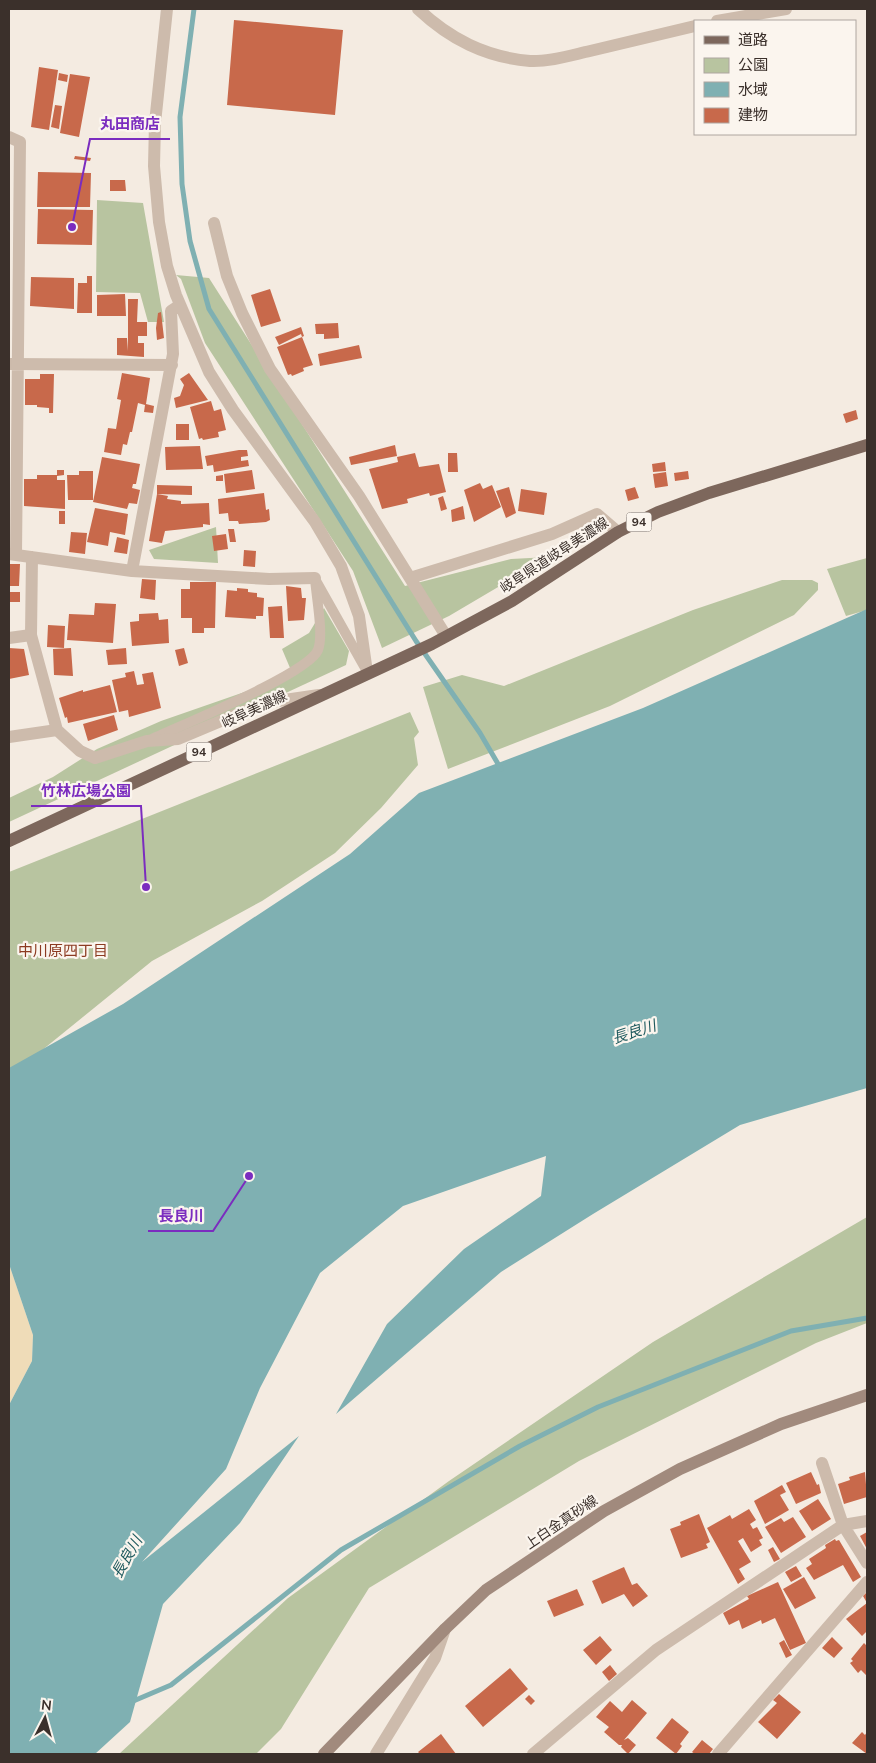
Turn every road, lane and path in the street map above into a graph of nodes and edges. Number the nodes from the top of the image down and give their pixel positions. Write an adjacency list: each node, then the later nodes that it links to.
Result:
1 (167, 9): 9 (street)
2 (418, 9): 5 (street)
3 (786, 9): 4 (street)
4 (723, 20)
5 (694, 26)
6 (9, 137): 8 (street)
7 (214, 223): 18 (street)
8 (14, 248): 10 (street)
9 (180, 305): 11 (street); 23 (street)
10 (14, 364): 11 (street); 14 (street)
11 (172, 364): 16 (street)
12 (867, 445): 13 (main road, 岐阜県道岐阜美濃線 / 94)
13 (618, 532): 18 (street); 20 (main road, 岐阜県道岐阜美濃線 / 94)
14 (12, 554): 15 (street)
15 (32, 557): 16 (street); 19 (street)
16 (132, 571): 17 (street)
17 (314, 578): 23 (lane); 27 (lane)
18 (410, 578): 20 (street)
19 (31, 635): 21 (street); 25 (street)
20 (446, 636): 22 (main road, 岐阜県道岐阜美濃線 / 94)
21 (9, 638)
22 (432, 644): 23 (main road, 岐阜美濃線 / 94)
23 (367, 672): 24 (main road, 岐阜美濃線 / 94)
24 (319, 695): 27 (street); 28 (main road, 岐阜美濃線 / 94)
25 (57, 730): 26 (street); 27 (street)
26 (9, 737)
27 (147, 741)
28 (9, 841)
29 (867, 1394): 35 (main road, 上白金真砂線)
30 (822, 1463): 32 (street)
31 (867, 1520): 32 (street)
32 (843, 1525): 33 (street); 38 (street)
33 (867, 1563)
34 (867, 1582): 39 (street)
35 (445, 1629): 36 (main road, 上白金真砂線); 37 (street)
36 (324, 1754)
37 (376, 1754)
38 (533, 1754)
39 (718, 1754)

